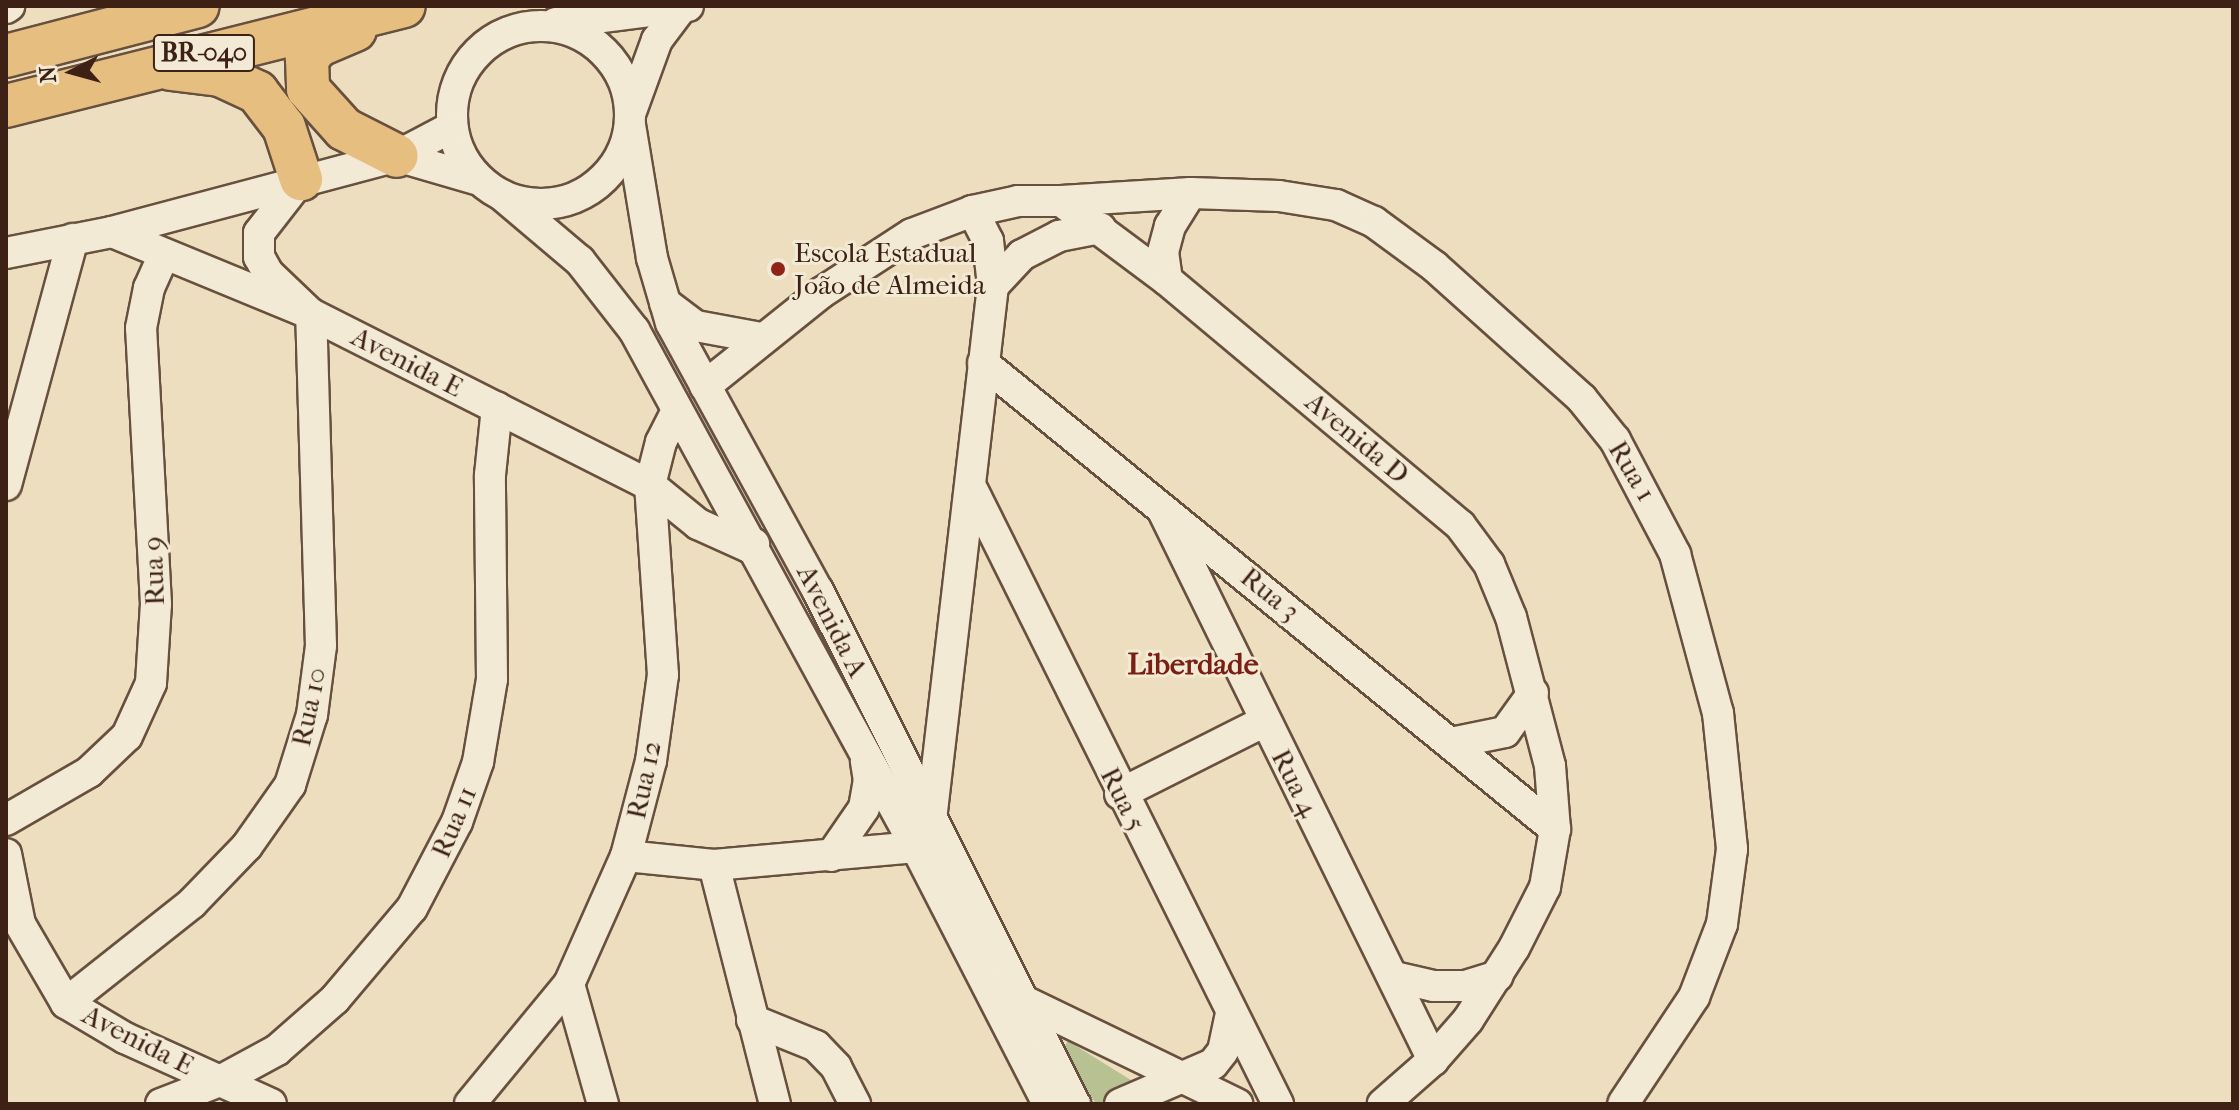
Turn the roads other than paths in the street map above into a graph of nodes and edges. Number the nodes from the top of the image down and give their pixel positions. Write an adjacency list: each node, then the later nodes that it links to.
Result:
1 (118, 6): 7 (highway)
2 (198, 6): 8 (highway, BR-040)
3 (404, 6): 9 (highway, BR-040)
4 (425, 6): 13 (highway)
5 (685, 7): 6 (street); 11 (street)
6 (541, 25): 11 (street); 12 (street)
7 (6, 36)
8 (6, 56)
9 (146, 68): 10 (highway, BR-040); 14 (highway)
10 (6, 106)
11 (630, 121): 15 (street); 26 (street, Avenida A)
12 (452, 127): 13 (street); 15 (street)
13 (397, 156): 14 (street); 15 (street)
14 (301, 179): 20 (street); 27 (street)
15 (491, 188): 32 (street, Avenida A)
16 (1191, 193): 17 (street, Rua 1); 24 (street); 74 (street, Rua 1)
17 (1061, 201): 18 (street); 19 (street, Avenida D)
18 (973, 211): 25 (street); 28 (street)
19 (1100, 228): 24 (street, Avenida D); 25 (street)
20 (112, 232): 21 (street); 23 (street, Avenida E)
21 (73, 239): 22 (street); 33 (street)
22 (6, 253)
23 (163, 256): 27 (street, Avenida E); 44 (street, Rua 9)
24 (1167, 280): 39 (street, Avenida D)
25 (993, 286): 29 (street)
26 (665, 303): 28 (street); 30 (street, Avenida A)
27 (311, 314): 31 (street, Avenida E); 56 (street, Rua 10)
28 (761, 338): 30 (street)
29 (983, 363): 35 (street); 36 (street, Rua 3)
30 (705, 386): 37 (street, Avenida A)
31 (497, 407): 34 (street, Avenida E); 61 (street, Rua 11)
32 (676, 413): 34 (street, Rua 12); 38 (street, Avenida A)
33 (6, 485)
34 (650, 485): 38 (street, Avenida E); 49 (street, Rua 12)
35 (973, 491): 43 (street, Rua 5); 45 (street)
36 (1160, 504): 40 (street, Rua 4); 41 (street, Rua 3)
37 (781, 523): 38 (street); 45 (street, Avenida A)
38 (749, 547): 42 (street, Avenida A)
39 (1533, 693): 41 (street); 46 (street, Avenida D)
40 (1263, 722): 43 (street); 53 (street, Rua 4)
41 (1451, 743): 46 (street, Rua 3)
42 (865, 754): 47 (street, Avenida A); 50 (street)
43 (1120, 794): 57 (street, Rua 5)
44 (6, 820)
45 (931, 820): 55 (street, Avenida A)
46 (1555, 829): 52 (street, Avenida D)
47 (916, 847): 50 (street); 68 (street, Avenida A)
48 (6, 854): 56 (street, Avenida E)
49 (626, 856): 51 (street); 54 (street, Rua 12)
50 (831, 856): 51 (street)
51 (714, 865): 58 (street)
52 (1497, 976): 53 (street); 59 (street, Avenida D)
53 (1395, 977): 59 (street, Rua 4)
54 (569, 984): 64 (street, Rua 12); 65 (street)
55 (1024, 1001): 60 (street); 69 (street, Avenida A)
56 (66, 1003): 61 (street, Avenida E)
57 (1231, 1014): 60 (street); 72 (street, Rua 5)
58 (752, 1020): 66 (street); 67 (street)
59 (1433, 1060): 73 (street, Avenida D)
60 (1181, 1079): 70 (street); 71 (street)
61 (220, 1081): 62 (street, Rua 11); 63 (street, Avenida E)
62 (161, 1104)
63 (271, 1104)
64 (470, 1104)
65 (603, 1104)
66 (775, 1104)
67 (855, 1104)
68 (1048, 1104)
69 (1075, 1104)
70 (1120, 1104)
71 (1237, 1104)
72 (1278, 1104)
73 (1383, 1104)
74 (1623, 1104)

